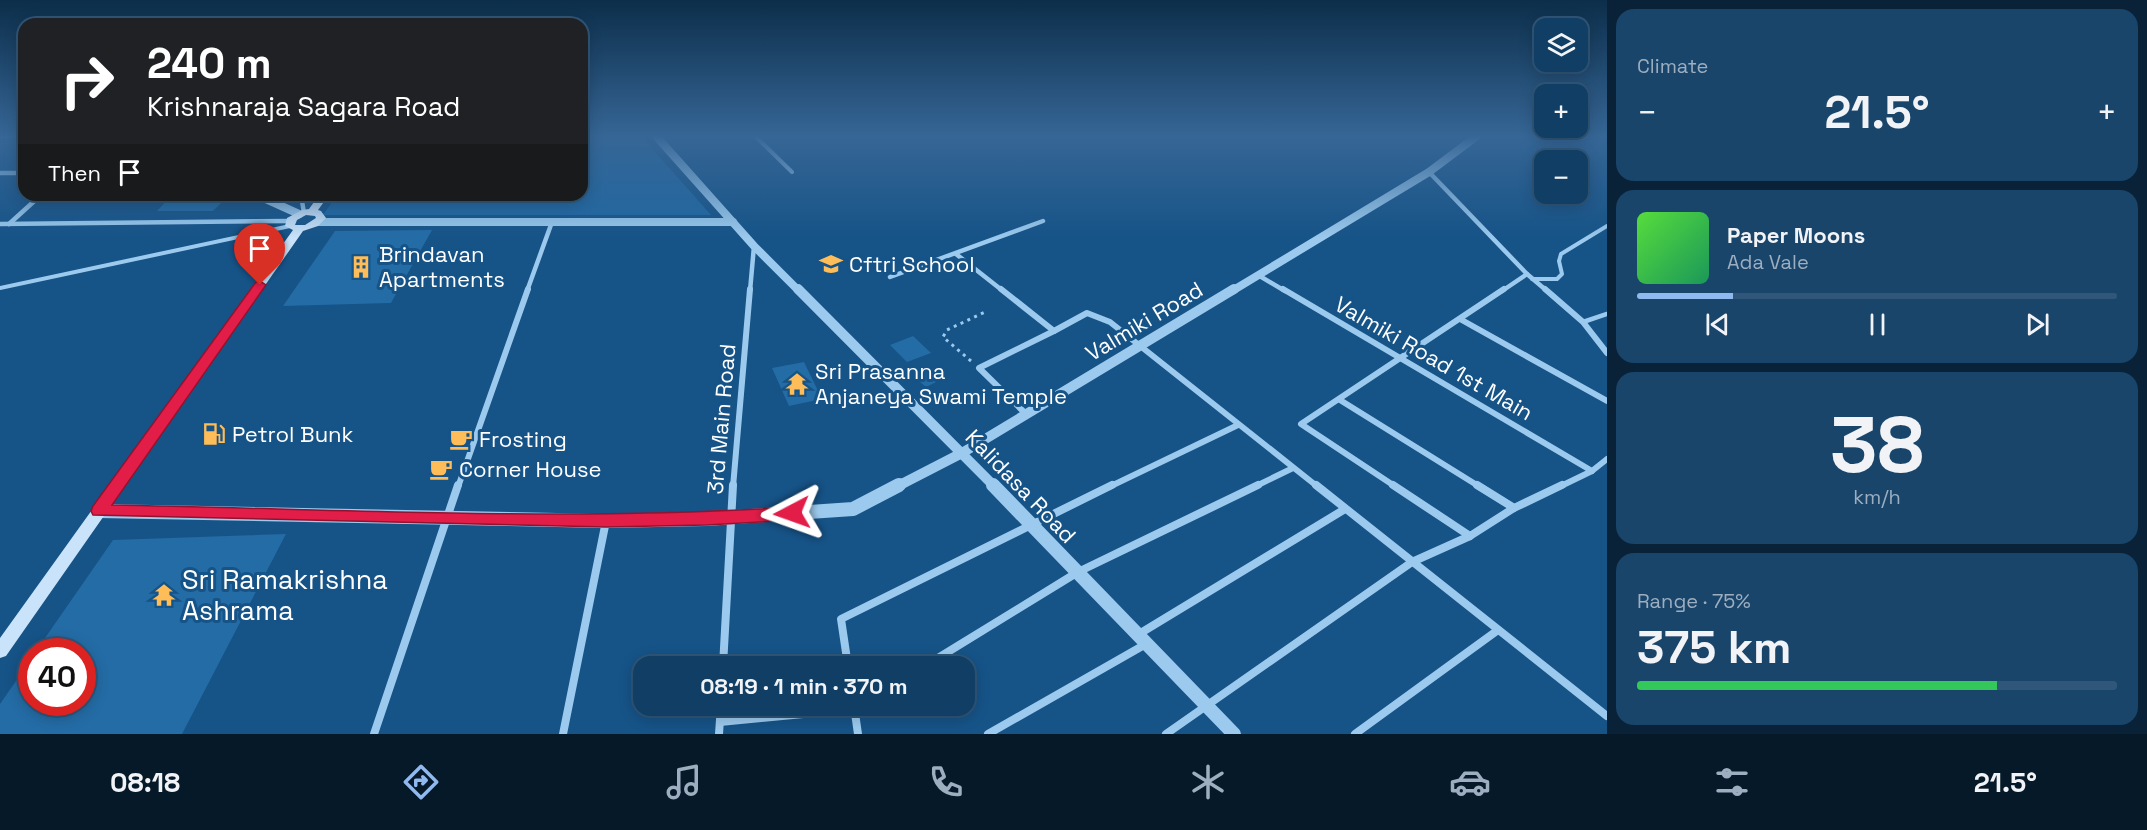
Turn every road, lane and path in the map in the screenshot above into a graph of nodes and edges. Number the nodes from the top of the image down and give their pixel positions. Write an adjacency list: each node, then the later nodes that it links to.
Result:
1 (687, 170): 13 (street, Kalidasa Road)
2 (1429, 172): 19 (street, Valmiki Road); 20 (street)
3 (0, 173): 4 (street)
4 (18, 173)
5 (33, 201): 14 (street)
6 (268, 201): 9 (street)
7 (300, 201): 9 (street)
8 (318, 201): 9 (main road)
9 (299, 219): 11 (main road); 11 (main road); 14 (street); 22 (lane); 42 (main road)
10 (1043, 221): 18 (street)
11 (318, 222): 12 (street)
12 (552, 222): 13 (street); 43 (street)
13 (733, 222): 17 (street, Kalidasa Road)
14 (8, 224): 15 (street)
15 (0, 225)
16 (1607, 226): 20 (lane)
17 (754, 246): 36 (street, Kalidasa Road); 44 (street, 3rd Main Road)
18 (956, 254): 21 (street); 27 (street)
19 (1258, 275): 28 (street, Valmiki Road); 30 (street, Valmiki Road 1st Main)
20 (1530, 276): 25 (street); 26 (street)
21 (891, 277)
22 (0, 288)
23 (985, 312): 31 (path)
24 (1607, 314): 26 (lane)
25 (1460, 319): 30 (street); 33 (street)
26 (1583, 322): 29 (street)
27 (1054, 331): 28 (street); 31 (street)
28 (1139, 347): 34 (street, Valmiki Road); 35 (street)
29 (1607, 353)
30 (1401, 359): 32 (street); 39 (street, Valmiki Road 1st Main)
31 (979, 368): 34 (street)
32 (1340, 400): 40 (street); 47 (street)
33 (1607, 401)
34 (1026, 414): 36 (street, Valmiki Road)
35 (1238, 425): 38 (street); 46 (street)
36 (962, 453): 44 (street, Valmiki Road); 46 (street, Kalidasa Road)
37 (1607, 459): 39 (street)
38 (1293, 468): 41 (street); 49 (street)
39 (1592, 471): 40 (street)
40 (1514, 508): 47 (street)
41 (1345, 509): 48 (street); 51 (street)
42 (99, 511): 43 (street, Valmiki Road); 52 (main road)
43 (447, 517): 45 (street, Valmiki Road); 62 (street)
44 (730, 517): 45 (street, Valmiki Road); 53 (street, 3rd Main Road)
45 (606, 521): 63 (street)
46 (1031, 524): 49 (street, Kalidasa Road); 54 (street)
47 (1470, 536): 48 (street)
48 (1412, 562): 50 (street); 56 (street)
49 (1078, 572): 51 (street, Kalidasa Road); 55 (street)
50 (1498, 630): 60 (street); 69 (street)
51 (1142, 639): 56 (street, Kalidasa Road); 66 (street)
52 (0, 651)
53 (723, 656)
54 (846, 656)
55 (941, 656)
56 (1207, 706): 67 (street); 68 (street, Kalidasa Road)
57 (720, 716): 61 (street)
58 (771, 716): 61 (street)
59 (857, 716): 65 (street)
60 (1607, 716)
61 (720, 722): 64 (street)
62 (374, 734)
63 (563, 734)
64 (719, 734)
65 (858, 734)
66 (988, 734)
67 (1166, 734)
68 (1234, 734)
69 (1355, 734)

